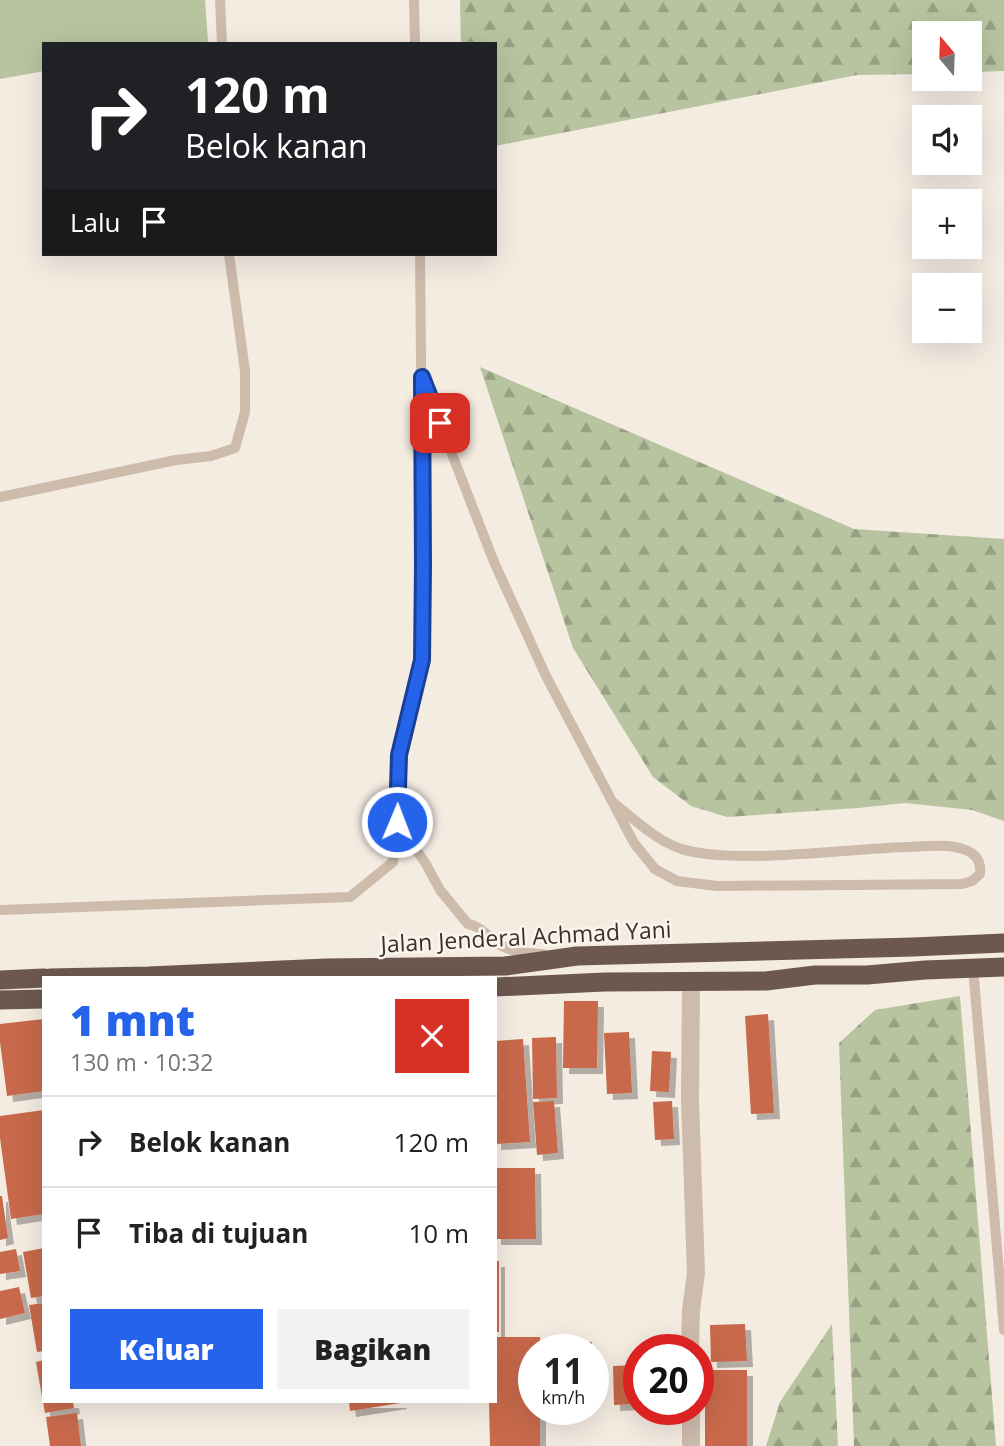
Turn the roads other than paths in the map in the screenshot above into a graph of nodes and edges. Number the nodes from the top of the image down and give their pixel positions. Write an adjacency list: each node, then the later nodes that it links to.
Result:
1 (220, 0): 3 (lane)
2 (414, 0): 4 (lane)
3 (222, 42)
4 (415, 42)
5 (229, 256): 8 (lane)
6 (421, 256): 7 (lane)
7 (422, 377): 9 (lane); 10 (lane)
8 (0, 497)
9 (614, 803): 9 (lane)
10 (397, 822): 11 (lane); 13 (lane)
11 (0, 910)
12 (1004, 943): 13 (highway, Jalan Jenderal Achmad Yani)
13 (577, 956): 16 (highway, Jalan Jenderal Achmad Yani)
14 (1004, 967): 15 (highway)
15 (973, 968): 19 (highway); 23 (lane)
16 (149, 976)
17 (42, 978): 18 (highway)
18 (0, 980)
19 (691, 982): 20 (highway); 24 (street)
20 (497, 987)
21 (42, 999): 22 (highway)
22 (0, 1000)
23 (1004, 1330)
24 (691, 1334)
25 (691, 1425): 26 (street)
26 (691, 1446)

